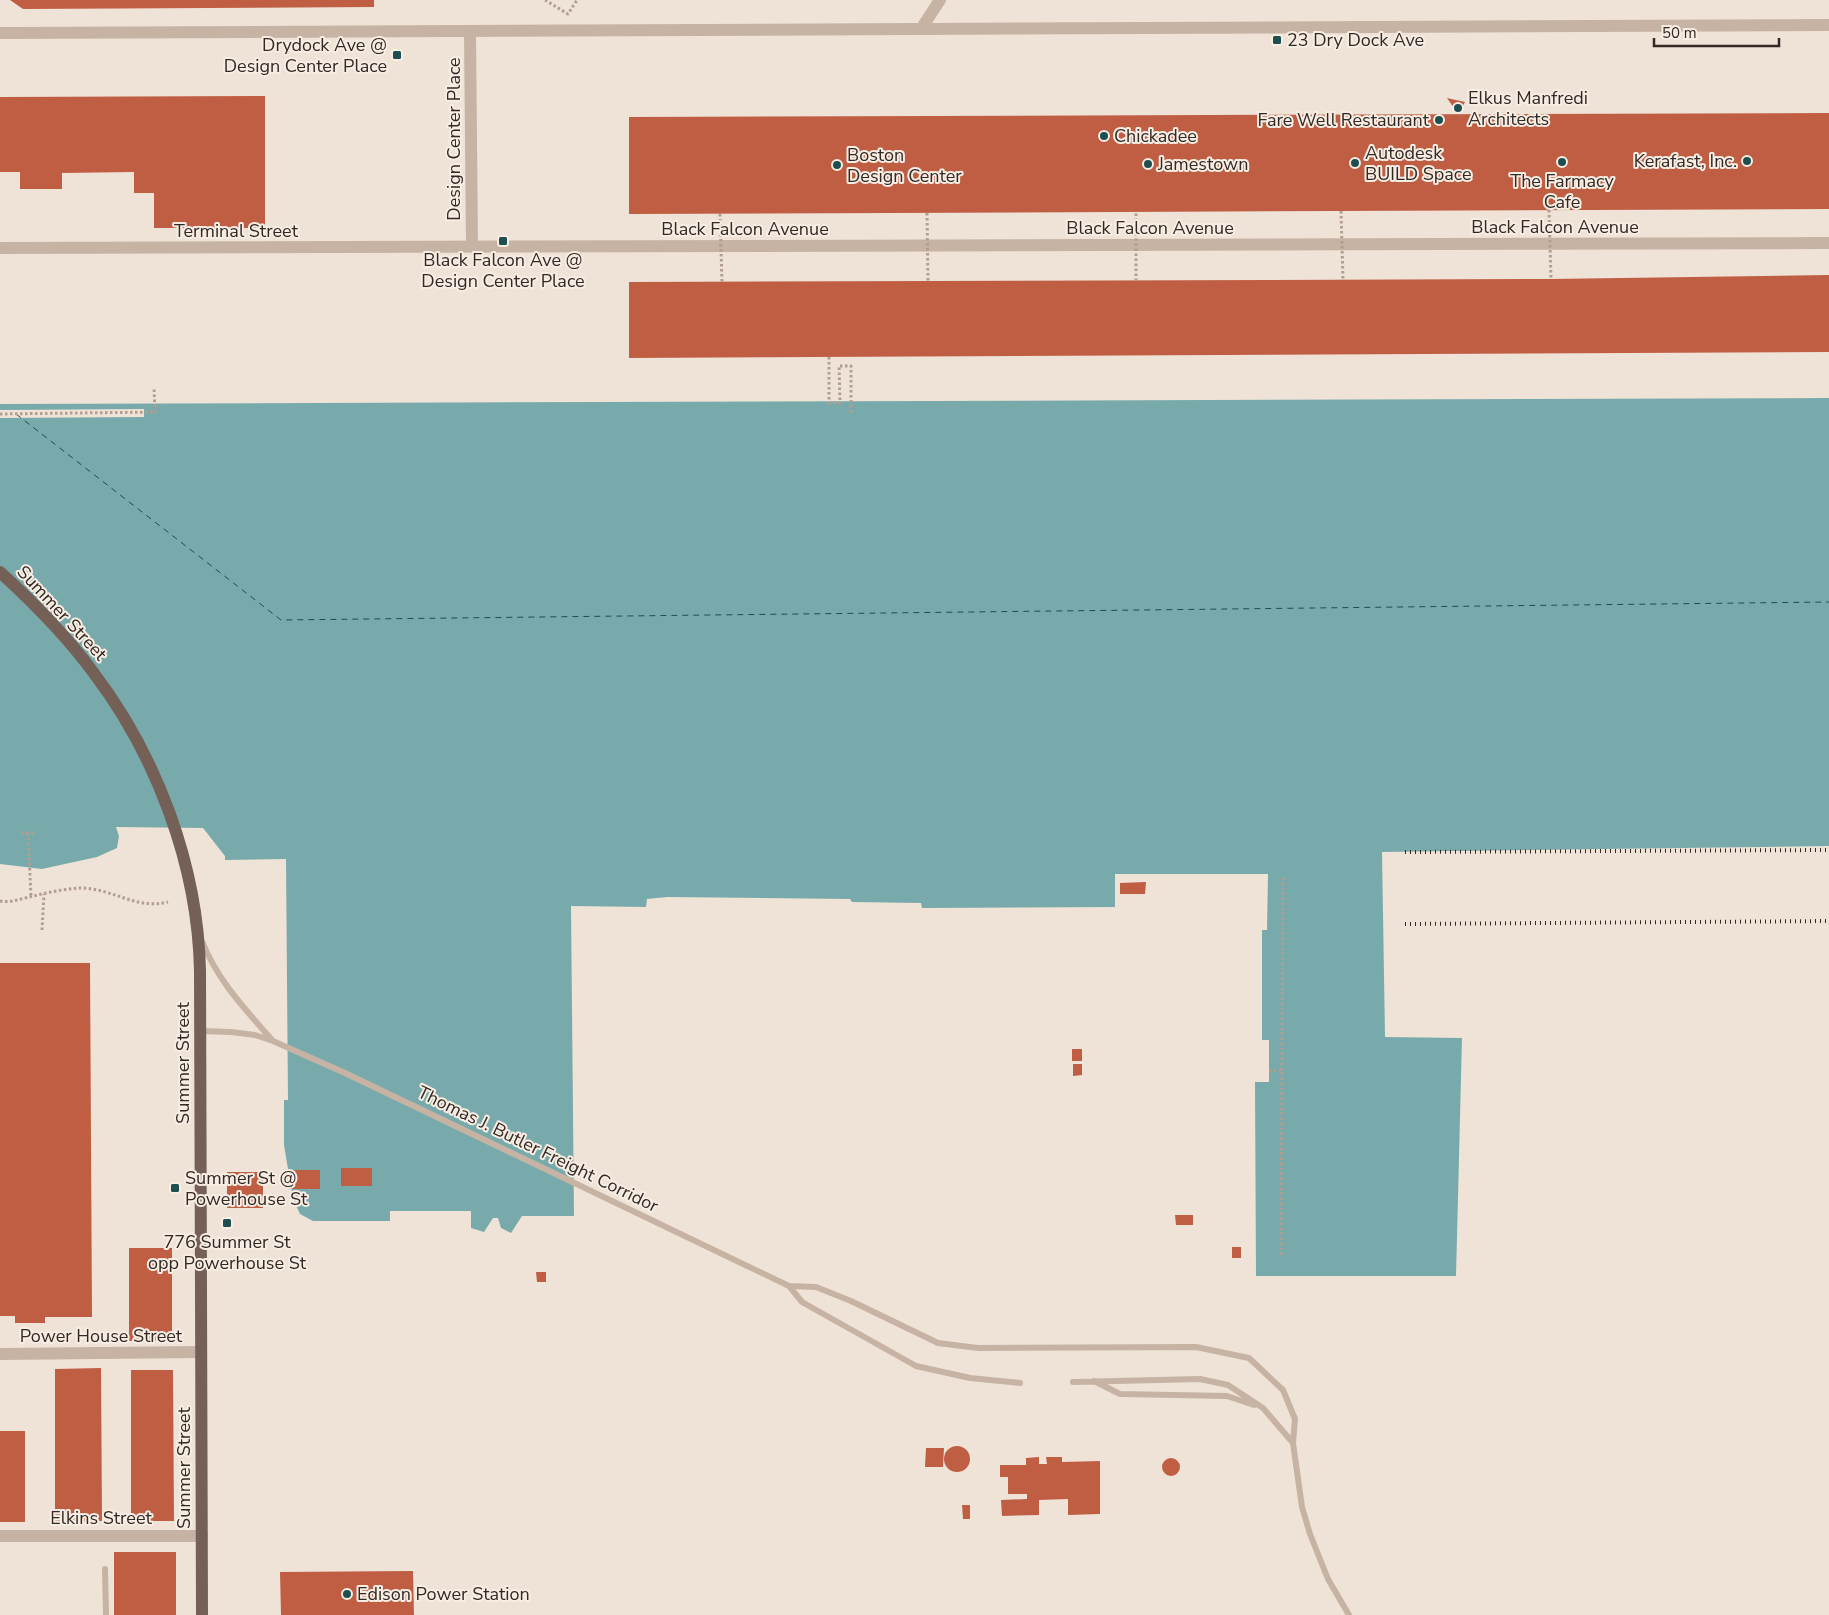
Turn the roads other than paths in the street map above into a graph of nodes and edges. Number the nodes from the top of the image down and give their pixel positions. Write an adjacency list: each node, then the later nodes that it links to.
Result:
1 (940, 0): 3 (street)
2 (1829, 25): 3 (street)
3 (921, 29): 4 (street)
4 (470, 31): 5 (street); 8 (street, Design Center Place)
5 (0, 33)
6 (1829, 243): 8 (street, Black Falcon Avenue)
7 (0, 248): 8 (street, Terminal Street)
8 (472, 248)
9 (0, 572): 10 (main road, Summer Street)
10 (197, 924): 11 (main road, Summer Street); 12 (lane, Thomas J. Butler Freight Corridor)
11 (200, 1031): 12 (lane, Thomas J. Butler Freight Corridor); 14 (main road, Summer Street)
12 (273, 1042): 13 (lane, Thomas J. Butler Freight Corridor)
13 (790, 1286): 18 (lane, Thomas J. Butler Freight Corridor); 20 (lane, Thomas J. Butler Freight Corridor)
14 (201, 1352): 15 (street, Power House Street); 22 (main road, Summer Street)
15 (0, 1354)
16 (1092, 1381): 17 (lane); 19 (lane); 19 (lane)
17 (1073, 1382)
18 (1020, 1383)
19 (1263, 1408): 20 (lane)
20 (1293, 1443): 26 (lane, Thomas J. Butler Freight Corridor)
21 (0, 1536): 22 (street, Elkins Street)
22 (202, 1536): 25 (main road, Summer Street)
23 (106, 1569): 24 (lane)
24 (106, 1615)
25 (202, 1615)
26 (1349, 1615)

